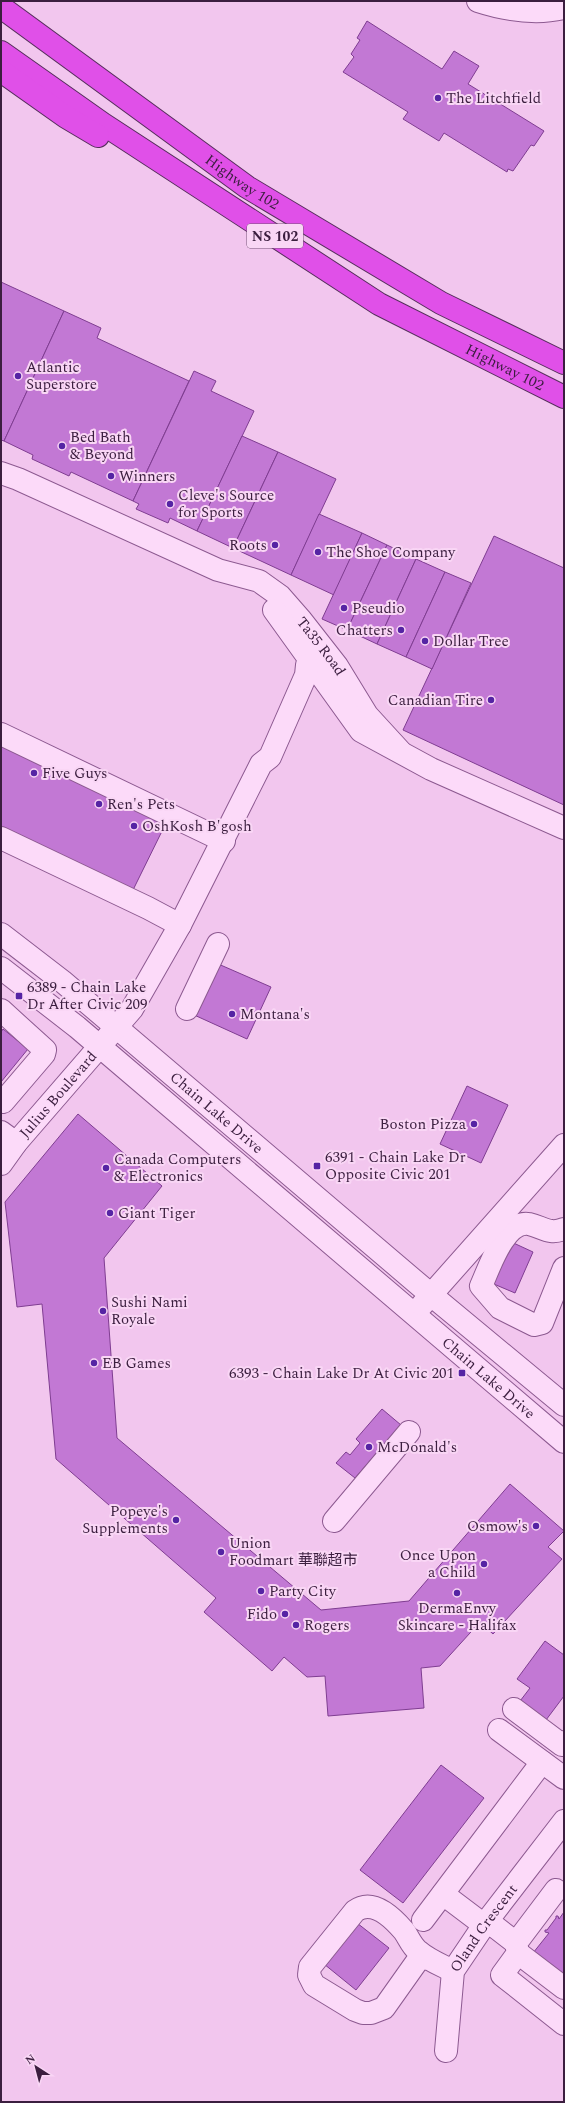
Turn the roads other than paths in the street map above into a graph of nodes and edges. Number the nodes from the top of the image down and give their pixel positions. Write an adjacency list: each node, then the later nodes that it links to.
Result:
1 (4, 1): 7 (highway)
2 (478, 1): 4 (street)
3 (1, 7): 7 (highway, Highway 102 / NS 102)
4 (564, 8)
5 (1, 52): 8 (highway, Highway 102 / NS 102)
6 (1, 71): 8 (highway)
7 (247, 187): 9 (highway, Highway 102 / NS 102)
8 (379, 304): 10 (highway, Highway 102 / NS 102)
9 (564, 363)
10 (564, 397)
11 (1, 473): 12 (street, Ta35 Road)
12 (314, 658): 14 (street, Ta35 Road); 16 (street, Julius Boulevard)
13 (1, 734): 16 (street)
14 (564, 828)
15 (1, 838): 17 (street)
16 (224, 841): 17 (street, Julius Boulevard)
17 (180, 925): 23 (street, Julius Boulevard)
18 (1, 934): 23 (street, Chain Lake Drive)
19 (218, 944): 21 (street)
20 (1, 968): 24 (street, Chain Lake Drive)
21 (186, 1009)
22 (1, 1010): 25 (street)
23 (117, 1027): 24 (street, Julius Boulevard); 31 (street, Chain Lake Drive)
24 (100, 1046): 26 (street, Julius Boulevard); 32 (street, Chain Lake Drive)
25 (1, 1100)
26 (8, 1137): 28 (street, Julius Boulevard)
27 (564, 1145): 31 (street)
28 (1, 1164)
29 (564, 1229): 30 (street)
30 (564, 1268)
31 (430, 1294): 32 (street); 33 (street, Chain Lake Drive)
32 (414, 1313): 35 (street, Chain Lake Drive)
33 (564, 1405)
34 (408, 1432): 36 (street)
35 (564, 1442)
36 (334, 1521)
37 (514, 1709): 39 (street)
38 (499, 1730): 40 (street)
39 (564, 1742)
40 (542, 1762): 41 (street); 44 (street)
41 (564, 1778)
42 (564, 1822): 46 (street, Oland Crescent)
43 (556, 1890): 47 (street)
44 (443, 1894): 45 (street); 46 (street)
45 (423, 1920)
46 (484, 1925): 47 (street); 49 (street, Oland Crescent)
47 (517, 1948): 50 (street); 51 (street)
48 (426, 1958): 48 (street); 49 (street)
49 (453, 1971): 52 (street, Oland Crescent)
50 (564, 1988)
51 (564, 2024)
52 (446, 2051)

